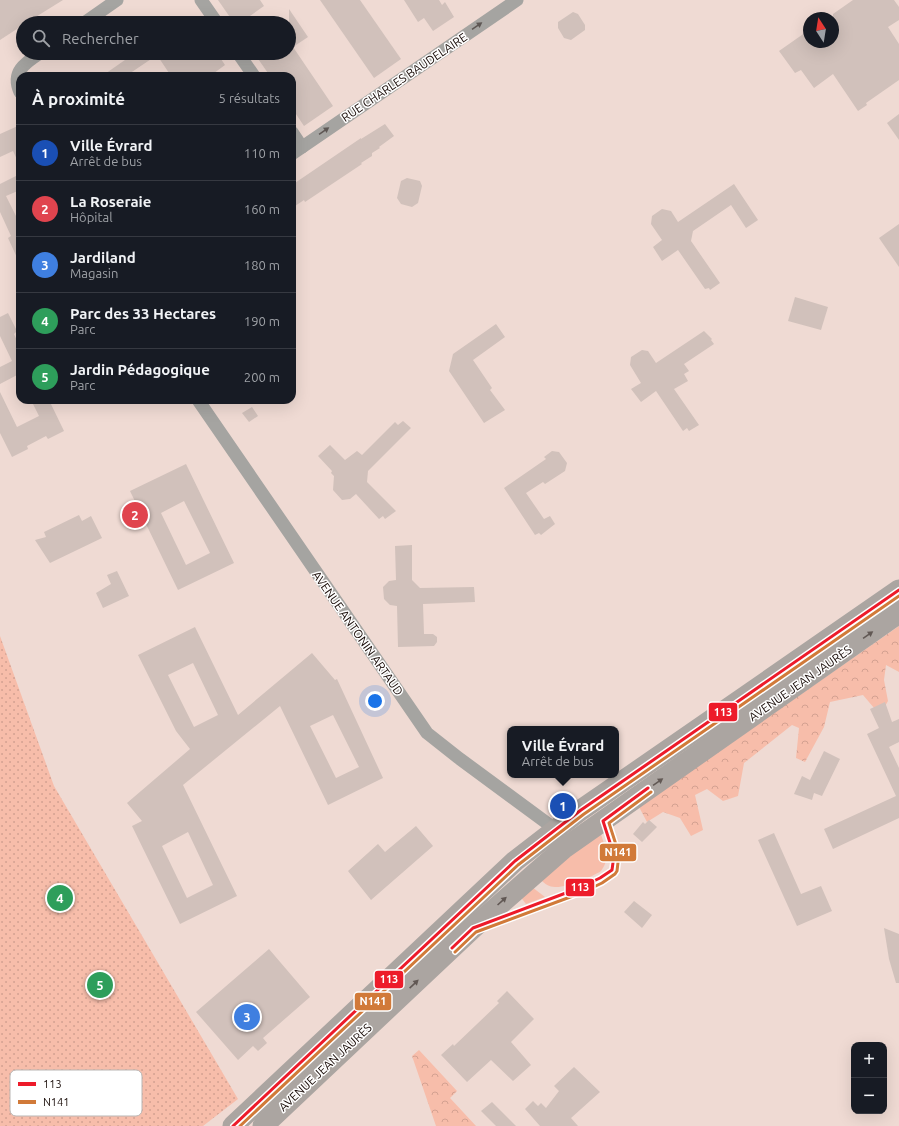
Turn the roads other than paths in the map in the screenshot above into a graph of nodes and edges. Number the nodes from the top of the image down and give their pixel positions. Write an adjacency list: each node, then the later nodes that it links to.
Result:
1 (117, 0): 4 (street)
2 (201, 0): 5 (street)
3 (517, 0): 10 (street, RUE CHARLES BAUDELAIRE, one-way to 3)
4 (94, 16)
5 (212, 16)
6 (30, 60): 8 (street)
7 (243, 60): 9 (street)
8 (18, 72)
9 (251, 72)
10 (297, 150)
11 (201, 404): 14 (street, AVENUE ANTONIN ARTAUD)
12 (899, 590): 14 (main road, AVENUE JEAN JAURÈS)
13 (899, 613): 16 (main road, AVENUE JEAN JAURÈS, one-way to 13)
14 (555, 829): 15 (main road, AVENUE JEAN JAURÈS)
15 (233, 1126)
16 (263, 1126)

